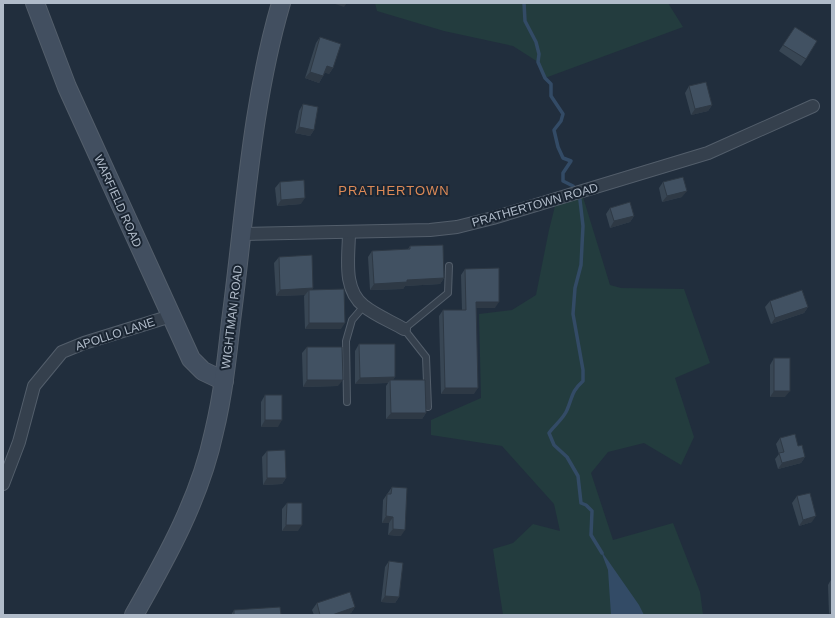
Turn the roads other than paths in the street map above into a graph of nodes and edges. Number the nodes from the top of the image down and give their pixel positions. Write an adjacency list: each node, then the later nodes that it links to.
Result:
1 (35, 3): 8 (main road, WARFIELD ROAD)
2 (281, 3): 5 (main road, WIGHTMAN ROAD)
3 (813, 106): 4 (street, PRATHERTOWN ROAD)
4 (349, 232): 5 (street, PRATHERTOWN ROAD); 7 (street)
5 (242, 234): 10 (main road, WIGHTMAN ROAD)
6 (449, 266): 9 (lane)
7 (364, 306): 9 (street); 11 (lane)
8 (171, 316): 10 (main road, WARFIELD ROAD); 13 (street, APOLLO LANE)
9 (404, 329): 12 (lane)
10 (224, 381): 14 (main road, WIGHTMAN ROAD)
11 (347, 402)
12 (428, 406)
13 (3, 484)
14 (134, 615)

